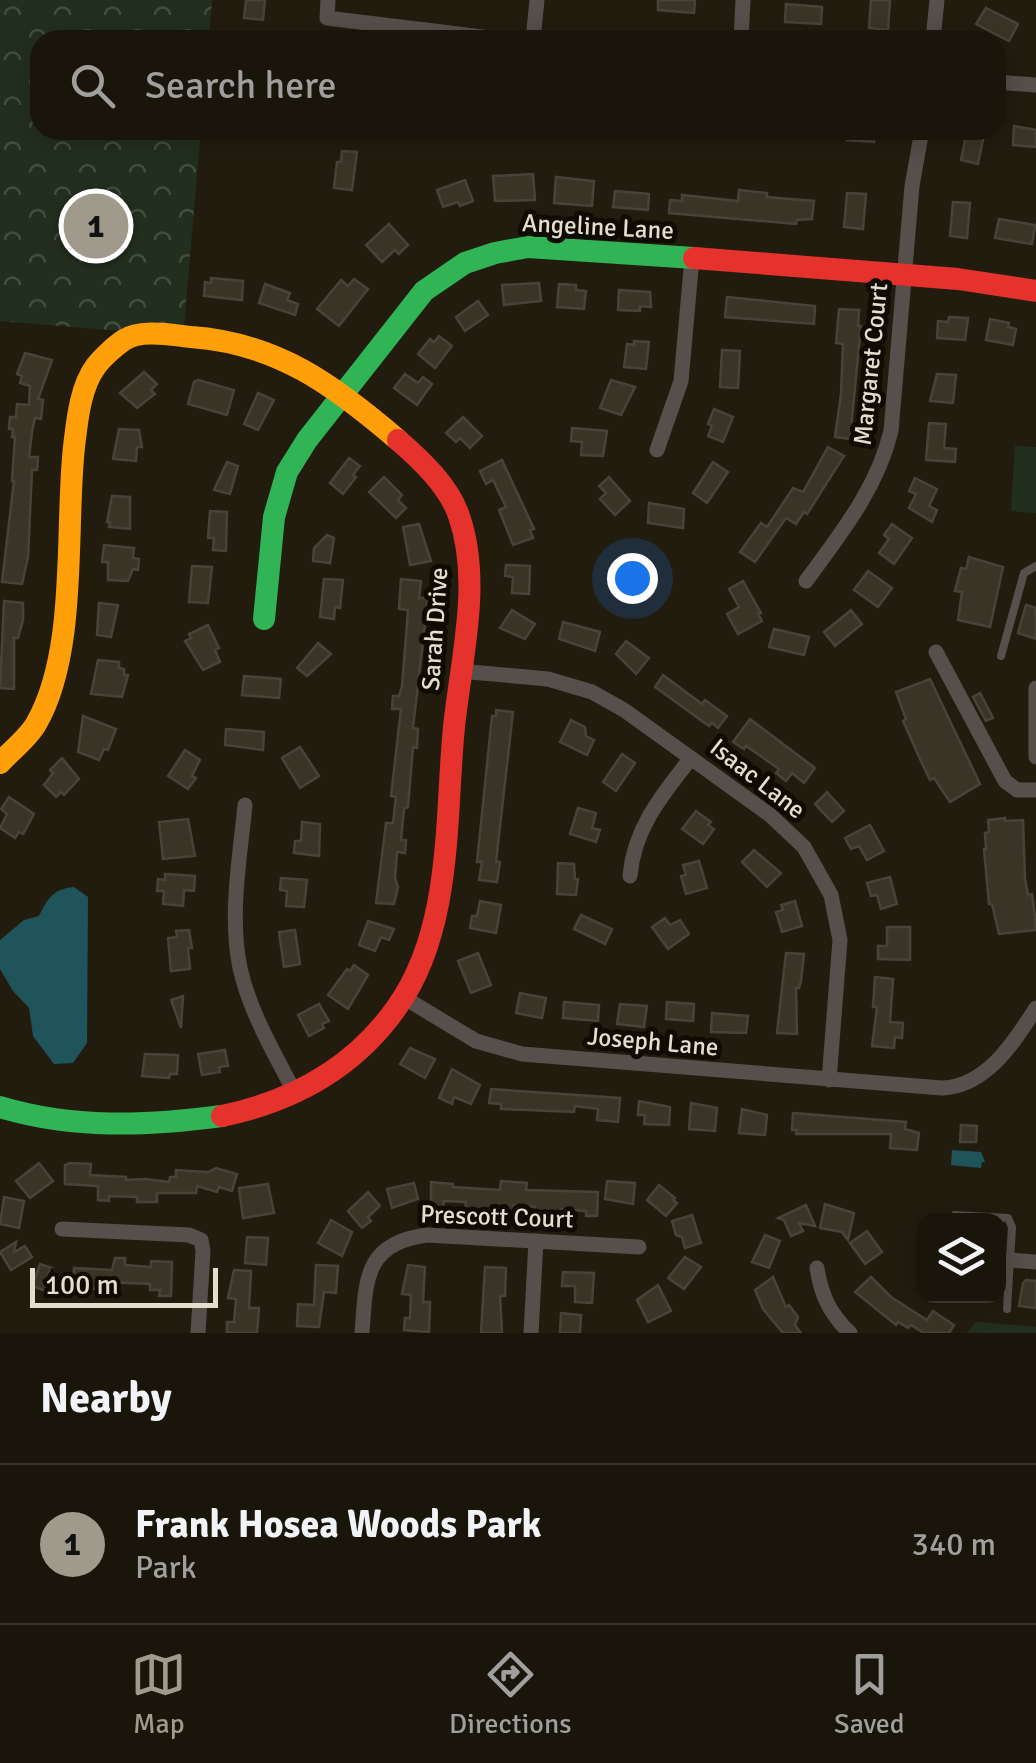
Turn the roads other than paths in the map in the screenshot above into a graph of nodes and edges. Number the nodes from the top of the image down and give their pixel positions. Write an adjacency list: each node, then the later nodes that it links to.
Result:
1 (328, 0): 5 (street)
2 (537, 0): 6 (street)
3 (744, 0): 7 (street)
4 (937, 0): 8 (street)
5 (425, 30)
6 (535, 30)
7 (741, 30)
8 (934, 30)
9 (1006, 83): 10 (street)
10 (1036, 85)
11 (920, 140): 13 (street, Margaret Court)
12 (692, 258): 13 (street, Angeline Lane); 15 (street, Angeline Lane); 16 (street)
13 (905, 275): 14 (street, Angeline Lane); 18 (street, Margaret Court)
14 (1036, 291)
15 (340, 395): 19 (street, Angeline Lane); 22 (street, Sarah Drive); 26 (street, Sarah Drive)
16 (657, 450)
17 (1036, 566): 21 (lane)
18 (806, 581)
19 (264, 619)
20 (936, 652): 27 (street)
21 (1001, 656)
22 (460, 671): 25 (street, Isaac Lane); 30 (street, Sarah Drive)
23 (1036, 688): 24 (street)
24 (1036, 756)
25 (691, 758): 29 (street); 32 (street, Isaac Lane)
26 (0, 763)
27 (1036, 790)
28 (246, 806): 33 (street)
29 (630, 876)
30 (403, 997): 32 (street, Joseph Lane); 33 (street, Sarah Drive)
31 (1036, 1008): 32 (street, Joseph Lane)
32 (830, 1080)
33 (296, 1095): 34 (street, Sarah Drive)
34 (7, 1113)
35 (1006, 1218): 39 (lane)
36 (62, 1228): 43 (street)
37 (536, 1241): 38 (street, Prescott Court); 44 (street, Prescott Court); 45 (street)
38 (639, 1247)
39 (1011, 1260): 40 (street); 42 (lane)
40 (1036, 1262)
41 (816, 1268): 46 (street)
42 (1007, 1309)
43 (198, 1333)
44 (362, 1333)
45 (531, 1333)
46 (850, 1333)

